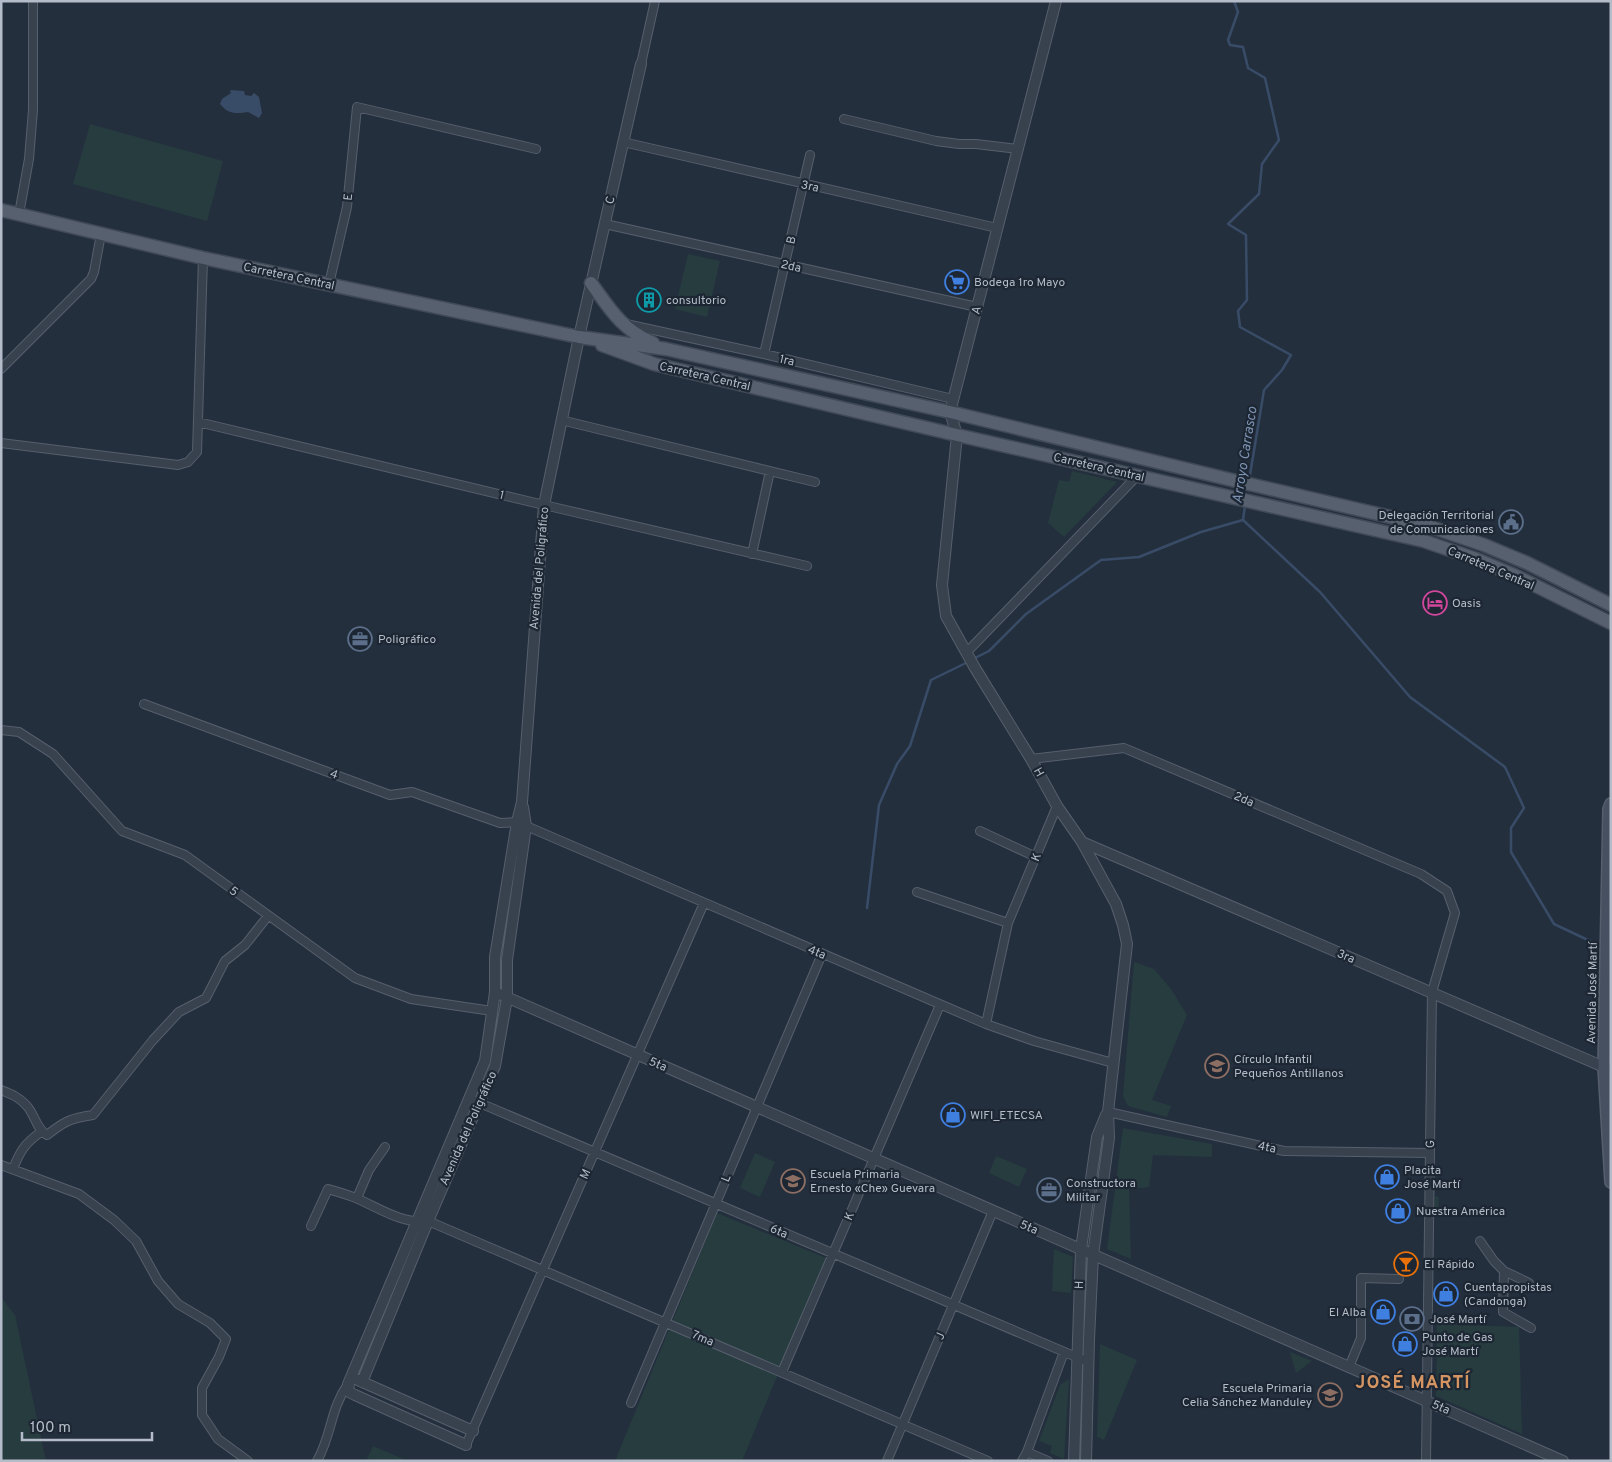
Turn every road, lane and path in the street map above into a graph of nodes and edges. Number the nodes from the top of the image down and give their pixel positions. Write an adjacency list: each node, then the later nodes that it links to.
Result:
1 (33, 1): 12 (street)
2 (655, 1): 4 (street)
3 (1056, 1): 8 (street, A)
4 (641, 64): 6 (street, C)
5 (844, 119): 8 (street)
6 (623, 142): 10 (street, 3ra); 13 (street, C)
7 (536, 149): 19 (street, E)
8 (1018, 149): 14 (street, A)
9 (810, 155): 10 (street, B)
10 (804, 184): 14 (street, 3ra); 17 (street, B)
11 (1, 210): 12 (main road, Carretera Central)
12 (19, 214): 15 (main road, Carretera Central)
13 (604, 224): 17 (street, 2da); 18 (street, C)
14 (997, 228): 20 (street, A)
15 (101, 234): 16 (main road, Carretera Central); 25 (street)
16 (203, 258): 19 (main road, Carretera Central); 29 (street)
17 (786, 264): 20 (street, 2da); 24 (street, B)
18 (591, 283): 21 (main road); 22 (street, C)
19 (329, 284): 22 (main road, Carretera Central)
20 (977, 307): 26 (street, A)
21 (621, 323): 23 (main road); 24 (street, 1ra)
22 (579, 337): 23 (main road, Carretera Central); 28 (street, Avenida del Poligráfico); 30 (main road, Carretera Central)
23 (666, 349): 27 (main road, Carretera Central)
24 (764, 354): 26 (street, 1ra)
25 (1, 369)
26 (953, 399): 27 (street, A)
27 (950, 412): 30 (street); 37 (main road, Carretera Central)
28 (561, 420): 32 (street); 35 (street, Avenida del Poligráfico)
29 (198, 422): 31 (street); 35 (street, 1)
30 (957, 435): 33 (main road, Carretera Central); 42 (street, H)
31 (1, 444)
32 (770, 471): 34 (street); 36 (street)
33 (1138, 475): 39 (main road, Carretera Central); 42 (street)
34 (815, 482)
35 (544, 506): 36 (street, 1); 48 (street, Avenida del Poligráfico)
36 (752, 554): 38 (street, 1)
37 (1527, 563): 39 (main road); 40 (main road, Carretera Central)
38 (807, 566)
39 (1514, 575): 41 (main road, Carretera Central)
40 (1611, 605)
41 (1611, 623)
42 (966, 653): 45 (street, H)
43 (144, 704): 48 (street, 4)
44 (1, 730): 55 (street, 5)
45 (1031, 759): 47 (street, H); 53 (street, 2da)
46 (1611, 804): 66 (main road, Avenida José Martí)
47 (1057, 806): 50 (street, H); 51 (street, K)
48 (522, 824): 54 (street, 4ta); 58 (street, Avenida del Poligráfico); 60 (street, Avenida del Poligráfico)
49 (980, 831): 51 (street)
50 (1082, 842): 59 (street, 3ra); 65 (street, H)
51 (1036, 857): 56 (street, K)
52 (917, 892): 56 (street)
53 (1447, 892): 59 (street, G)
54 (704, 903): 57 (street, 4ta); 64 (street, M)
55 (268, 916): 62 (street, 5); 71 (street)
56 (1008, 923): 63 (street, K)
57 (822, 954): 61 (street, 4ta); 69 (street, L)
58 (495, 992): 60 (street, 5ta); 62 (street, Avenida del Poligráfico)
59 (1432, 992): 66 (street, 3ra); 74 (street, G)
60 (507, 998): 64 (street, 5ta); 68 (street, Avenida del Poligráfico)
61 (940, 1004): 63 (street, 4ta); 75 (street, K)
62 (492, 1011): 68 (street, Avenida del Poligráfico)
63 (986, 1024): 65 (street, 4ta)
64 (638, 1055): 69 (street, 5ta); 73 (street, M)
65 (1113, 1063): 70 (street, H)
66 (1608, 1068): 78 (main road, Avenida José Martí)
67 (1, 1090): 71 (street)
68 (474, 1101): 73 (street, 6ta); 82 (street, Avenida del Poligráfico)
69 (757, 1107): 75 (street, 5ta); 80 (street, L)
70 (1108, 1112): 74 (street, 4ta); 85 (street, H); 87 (street, H)
71 (41, 1132): 77 (street)
72 (384, 1147): 79 (street)
73 (595, 1152): 80 (street, 6ta); 88 (street, M)
74 (1430, 1153): 102 (street, G)
75 (874, 1158): 81 (street, 5ta); 86 (street, K)
76 (1, 1165): 77 (street)
77 (13, 1169): 108 (street)
78 (1611, 1182)
79 (357, 1198): 82 (street, 7ma); 83 (street, 7ma)
80 (716, 1204): 86 (street, 6ta); 93 (street, L)
81 (993, 1211): 85 (street, 5ta); 92 (street, J)
82 (422, 1221): 88 (street, 7ma); 100 (street, Avenida del Poligráfico); 101 (street, Avenida del Poligráfico)
83 (311, 1226)
84 (1480, 1241): 89 (street)
85 (1080, 1249): 87 (street, 5ta); 96 (street, H)
86 (833, 1254): 92 (street, 6ta); 99 (street, K)
87 (1093, 1255): 97 (street, H); 98 (street, 5ta)
88 (543, 1270): 93 (street, 7ma); 105 (street, M)
89 (1504, 1271): 91 (street); 94 (street)
90 (1399, 1279): 98 (street)
91 (1529, 1284)
92 (953, 1305): 95 (street, 6ta); 104 (street, J)
93 (665, 1322): 99 (street, 7ma); 103 (street, L)
94 (1531, 1328)
95 (1064, 1352): 96 (street, 6ta); 107 (street)
96 (1076, 1357): 97 (street, 6ta); 114 (street, H)
97 (1088, 1362): 115 (street, H)
98 (1349, 1367): 102 (street, 5ta)
99 (782, 1372): 104 (street, 7ma)
100 (349, 1380): 101 (street); 106 (street); 109 (street)
101 (362, 1382): 105 (street)
102 (1427, 1402): 116 (street, G); 117 (street, 5ta)
103 (631, 1403)
104 (903, 1423): 110 (street, J); 111 (street, 7ma)
105 (472, 1431): 106 (street, M)
106 (466, 1445)
107 (1027, 1452): 112 (street); 113 (street)
108 (248, 1461)
109 (317, 1461)
110 (887, 1461)
111 (988, 1461)
112 (1022, 1461)
113 (1048, 1461)
114 (1074, 1461)
115 (1086, 1461)
116 (1426, 1461)
117 (1563, 1461)

